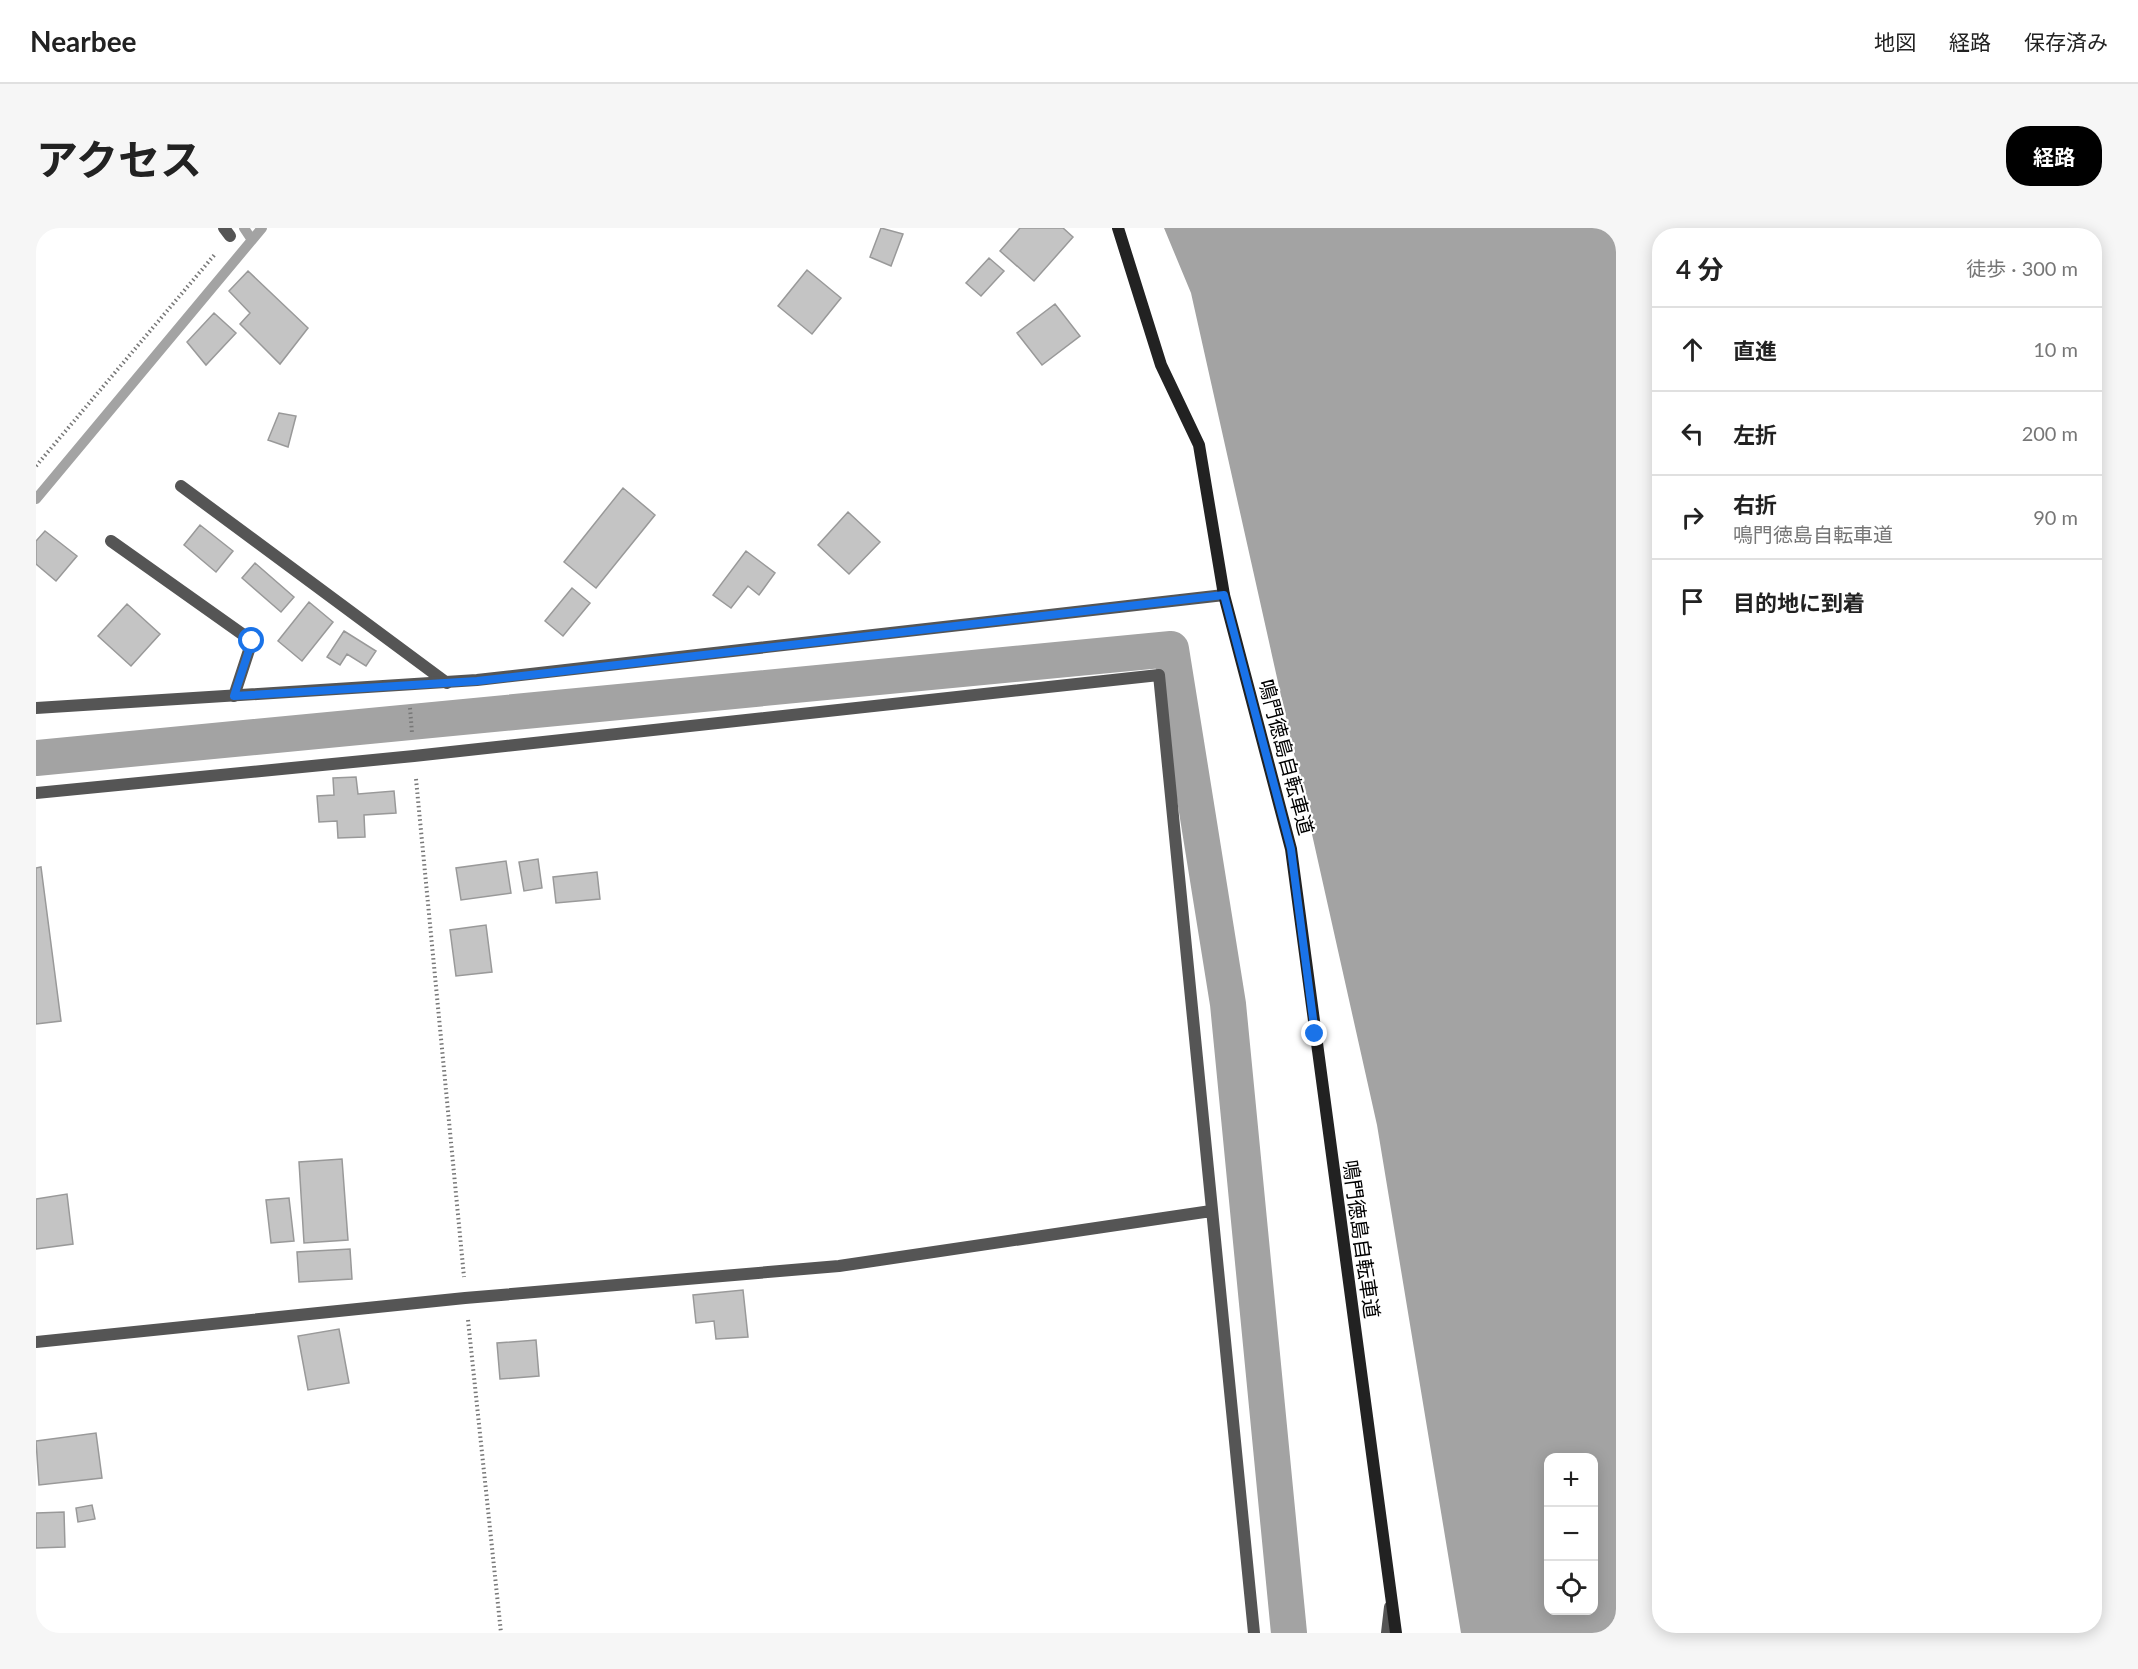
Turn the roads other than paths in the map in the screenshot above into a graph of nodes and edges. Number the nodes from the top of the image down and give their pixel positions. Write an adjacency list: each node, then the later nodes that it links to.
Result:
1 (1118, 228): 4 (main road, 鳴門徳島自転車道)
2 (181, 486): 5 (street)
3 (111, 541): 6 (street)
4 (1224, 595): 5 (street); 11 (main road, 鳴門徳島自転車道)
5 (447, 683): 6 (street)
6 (234, 696): 7 (street)
7 (36, 708)
8 (36, 793): 9 (street)
9 (1211, 1211): 10 (street); 12 (street)
10 (36, 1342)
11 (1391, 1600): 13 (street); 14 (main road, 鳴門徳島自転車道)
12 (1254, 1633)
13 (1387, 1633)
14 (1396, 1633)

